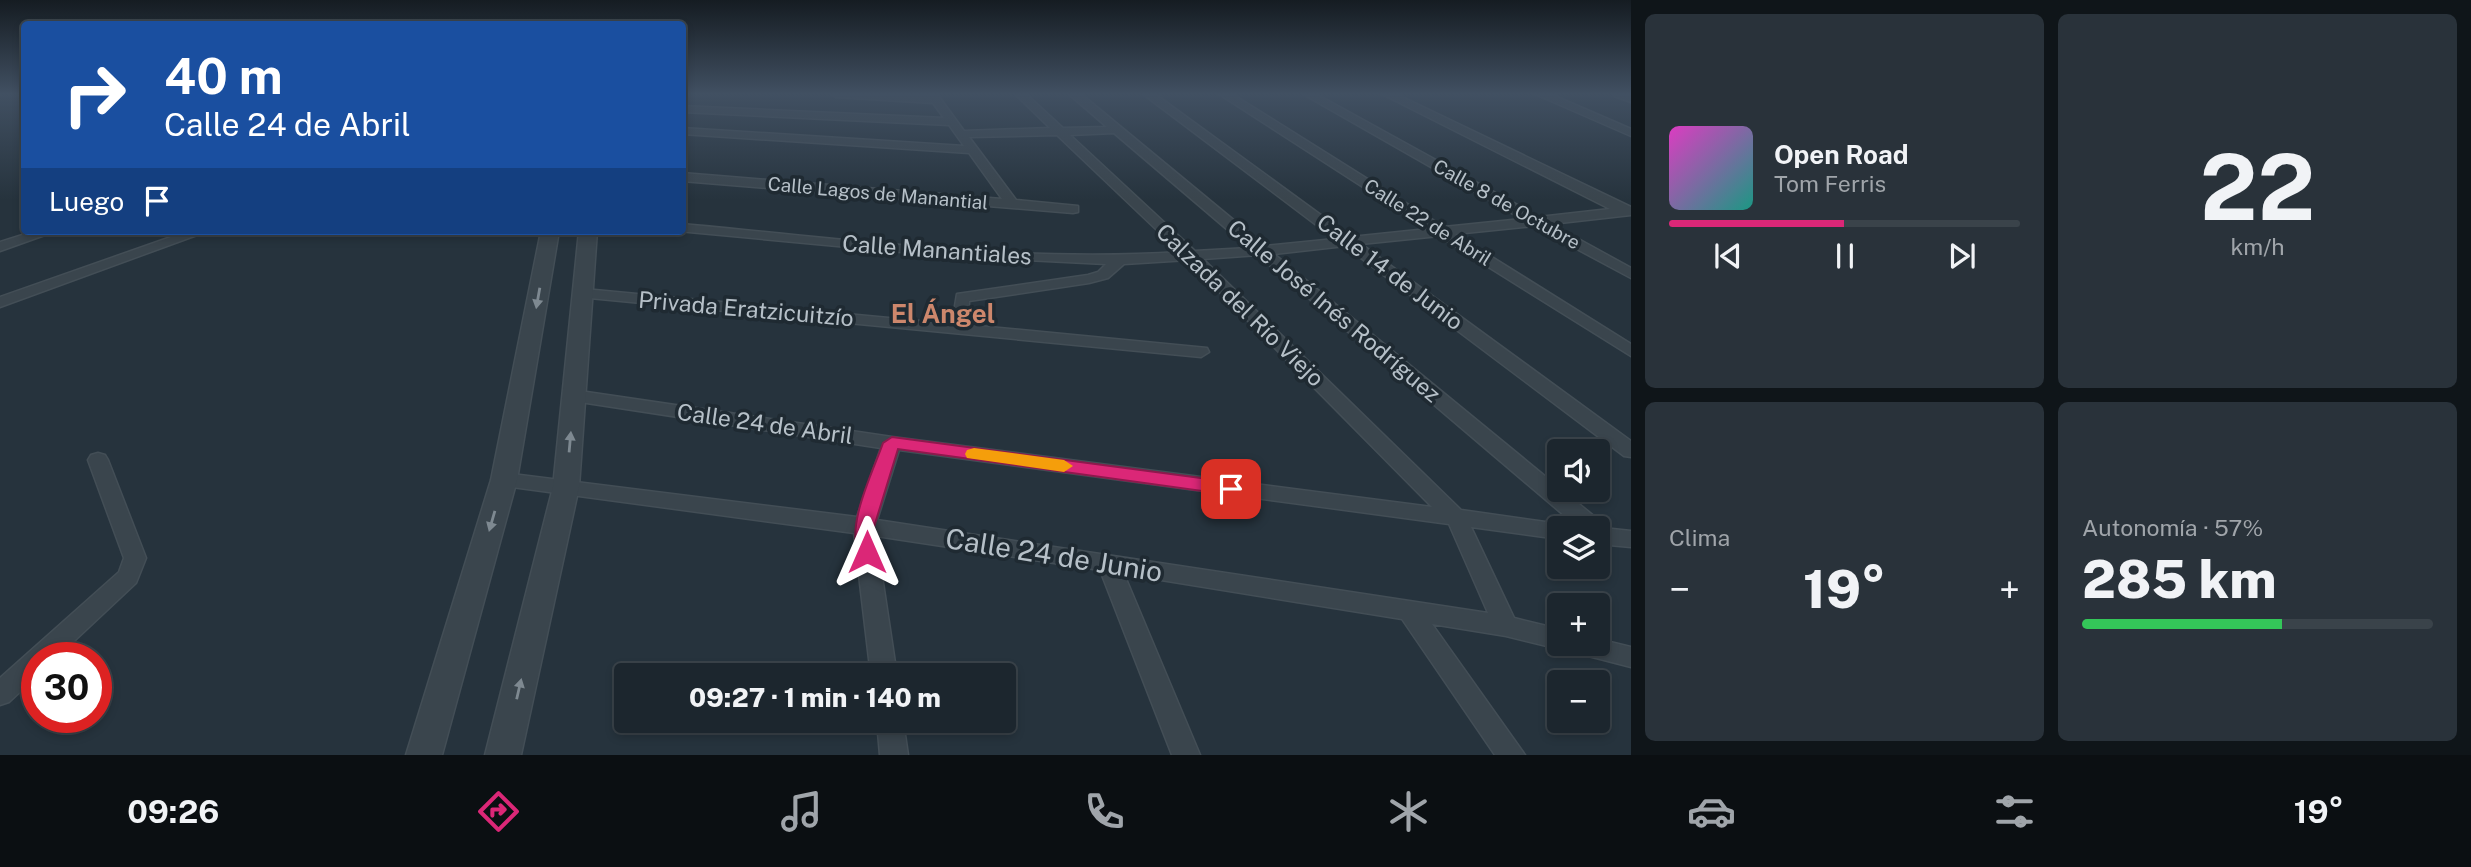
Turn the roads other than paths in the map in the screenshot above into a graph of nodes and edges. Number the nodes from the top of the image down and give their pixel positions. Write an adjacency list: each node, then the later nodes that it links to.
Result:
1 (959, 129): 10 (street)
2 (1057, 129): 9 (street, Calzada del Río Viejo)
3 (1196, 129): 23 (street, Calle 14 de Junio)
4 (1280, 129): 18 (street, Calle 22 de Abril)
5 (1371, 129): 16 (street, Calle 8 de Octubre)
6 (1459, 129): 15 (street)
7 (1117, 130): 9 (street); 25 (street, Calle José Inés Rodríguez)
8 (686, 131): 11 (street)
9 (1061, 133): 10 (street); 26 (street, Calzada del Río Viejo)
10 (963, 134): 11 (street)
11 (975, 150): 13 (street)
12 (686, 177): 13 (street, Calle Lagos de Manantial)
13 (1011, 203): 14 (street, Calle Lagos de Manantial)
14 (1073, 209)
15 (1629, 212): 16 (street, Calle Manantiales)
16 (1538, 222): 18 (street, Calle Manantiales); 28 (street, Calle 8 de Octubre)
17 (686, 228): 27 (street, Calle Manantiales)
18 (1442, 231): 23 (street, Calle Manantiales); 32 (street, Calle 22 de Abril)
19 (37, 235): 24 (street)
20 (190, 235): 30 (street)
21 (549, 235): 38 (street, one-way to 38)
22 (588, 235): 29 (street)
23 (1350, 241): 25 (street, Calle Manantiales); 36 (street, Calle 14 de Junio)
24 (0, 247)
25 (1261, 251): 26 (street, Calle Manantiales); 40 (street, Calle José Inés Rodríguez)
26 (1193, 257): 27 (street, Calle Manantiales); 41 (street, Calzada del Río Viejo)
27 (1119, 260): 31 (street)
28 (1631, 274)
29 (584, 293): 31 (street, Privada Eratzicuitzío); 34 (street)
30 (0, 302)
31 (959, 330): 33 (street, Privada Eratzicuitzío)
32 (1631, 351)
33 (1201, 352)
34 (573, 396): 35 (street, Calle 24 de Abril); 39 (street, one-way to 34)
35 (892, 443): 41 (street, Calle 24 de Abril); 42 (street)
36 (1631, 451)
37 (98, 460): 50 (street)
38 (504, 480): 39 (street, Calle 24 de Junio); 57 (street, one-way to 57)
39 (566, 487): 42 (street, Calle 24 de Junio); 58 (street, one-way to 39)
40 (1578, 516)
41 (1457, 519): 43 (street, Calle 24 de Abril); 48 (street)
42 (864, 527): 46 (street, Calle 24 de Junio); 53 (street)
43 (1547, 530)
44 (1610, 535): 45 (street)
45 (1631, 539)
46 (1108, 563): 47 (street, Calle 24 de Junio); 60 (street)
47 (1409, 610): 48 (street, Calle 24 de Junio); 61 (street)
48 (1506, 626): 49 (street, Calle 24 de Junio)
49 (1547, 636)
50 (57, 642)
51 (1610, 652): 52 (street)
52 (1631, 657)
53 (882, 663)
54 (21, 675): 55 (street)
55 (0, 694)
56 (891, 733): 59 (street)
57 (424, 755)
58 (503, 755)
59 (894, 755)
60 (1186, 755)
61 (1511, 755)

